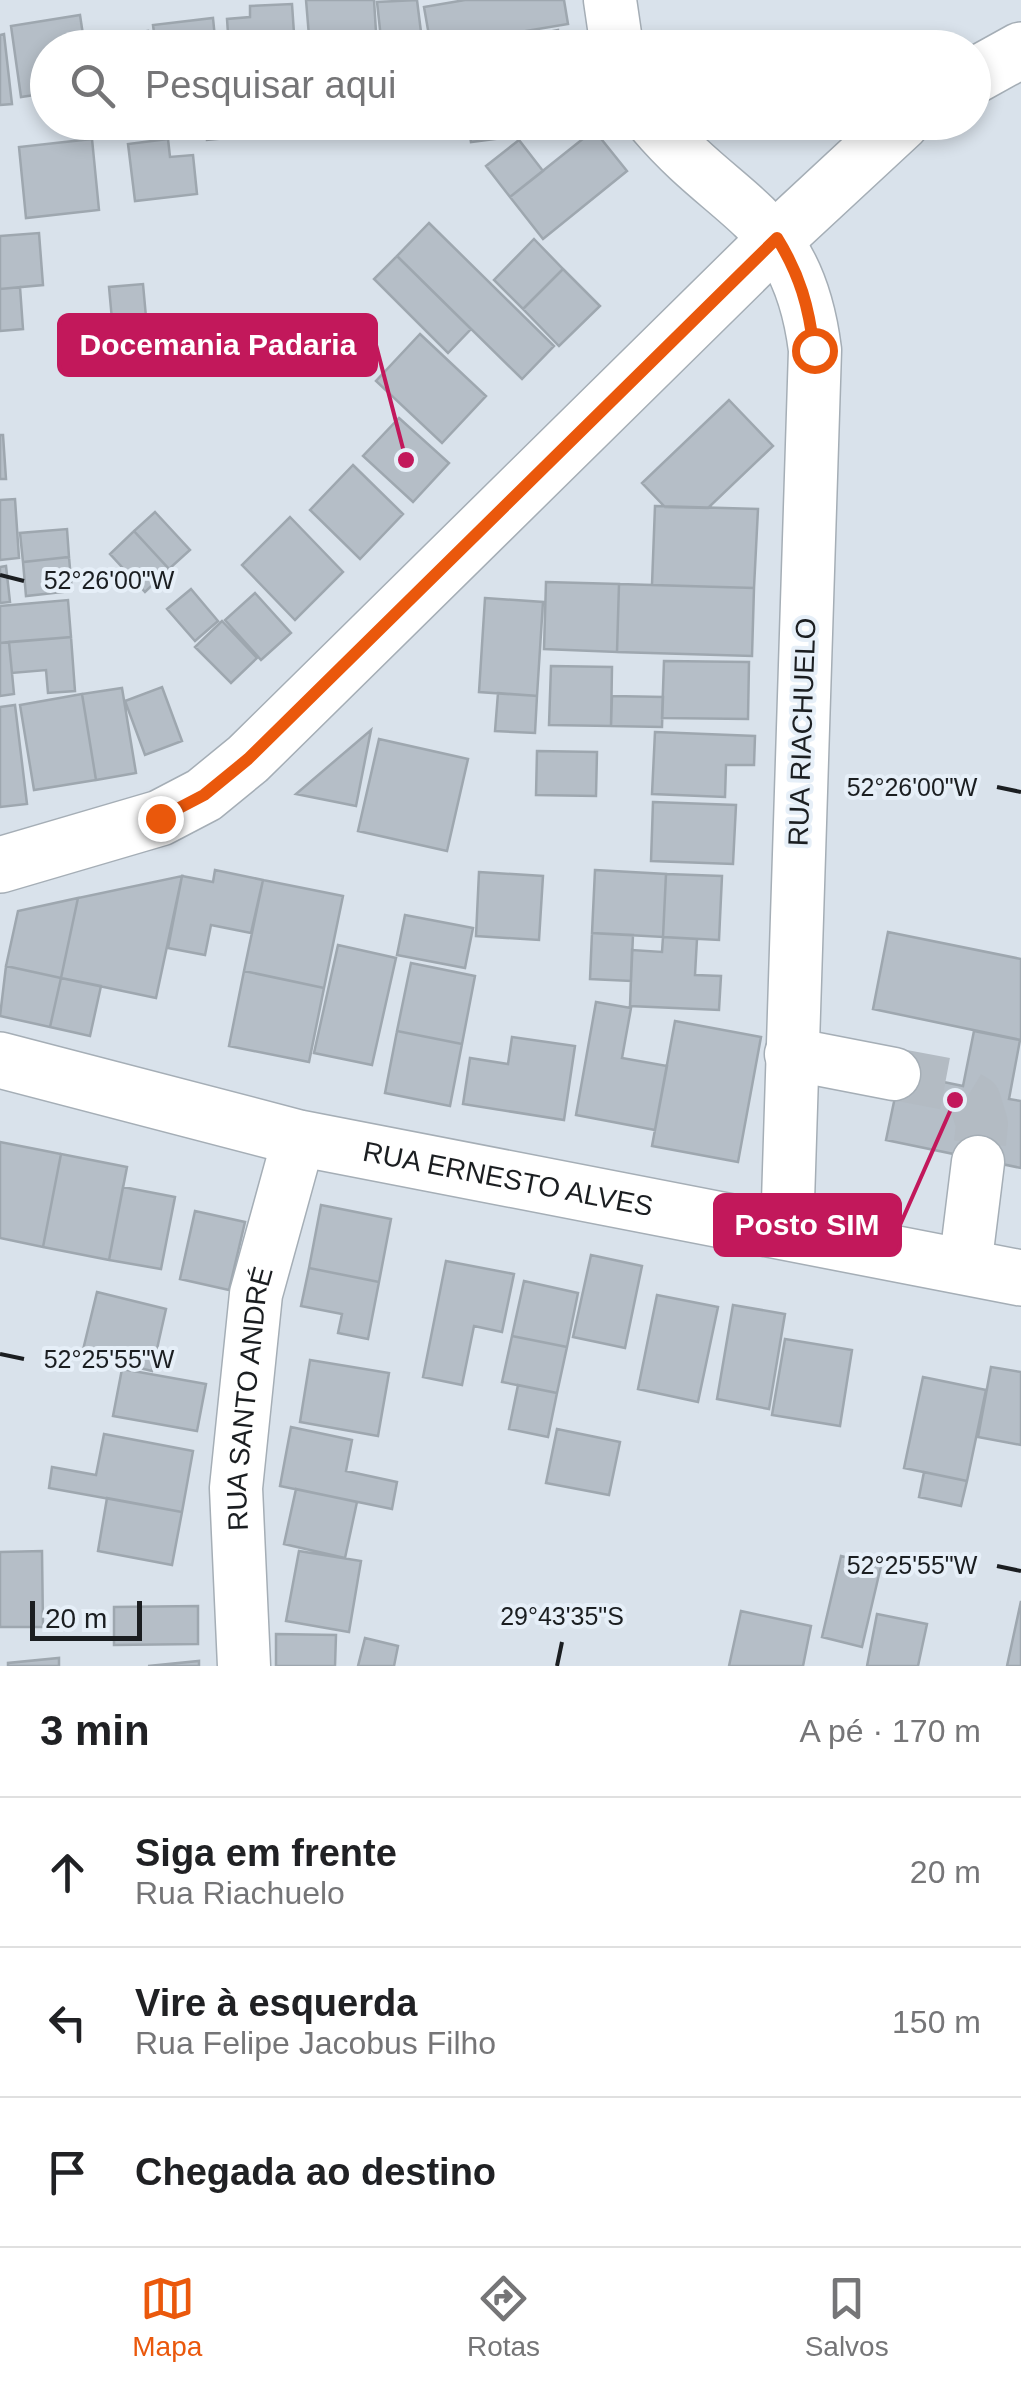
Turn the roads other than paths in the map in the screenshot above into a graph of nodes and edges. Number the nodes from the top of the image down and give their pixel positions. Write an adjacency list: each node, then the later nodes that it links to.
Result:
1 (610, 0): 2 (street)
2 (614, 30)
3 (1021, 50): 4 (main road)
4 (991, 67)
5 (671, 140): 7 (street, RUA RIACHUELO)
6 (883, 140): 7 (main road)
7 (777, 238): 8 (main road); 9 (street, RUA RIACHUELO)
8 (0, 864)
9 (791, 1054): 11 (street); 14 (street, RUA RIACHUELO)
10 (0, 1060): 12 (main road, RUA ERNESTO ALVES)
11 (894, 1074)
12 (299, 1138): 14 (main road, RUA ERNESTO ALVES); 17 (street, RUA SANTO ANDRÉ)
13 (978, 1162): 15 (street)
14 (788, 1233): 15 (main road, RUA ERNESTO ALVES)
15 (964, 1266): 16 (main road, RUA ERNESTO ALVES)
16 (1021, 1278)
17 (244, 1666)

